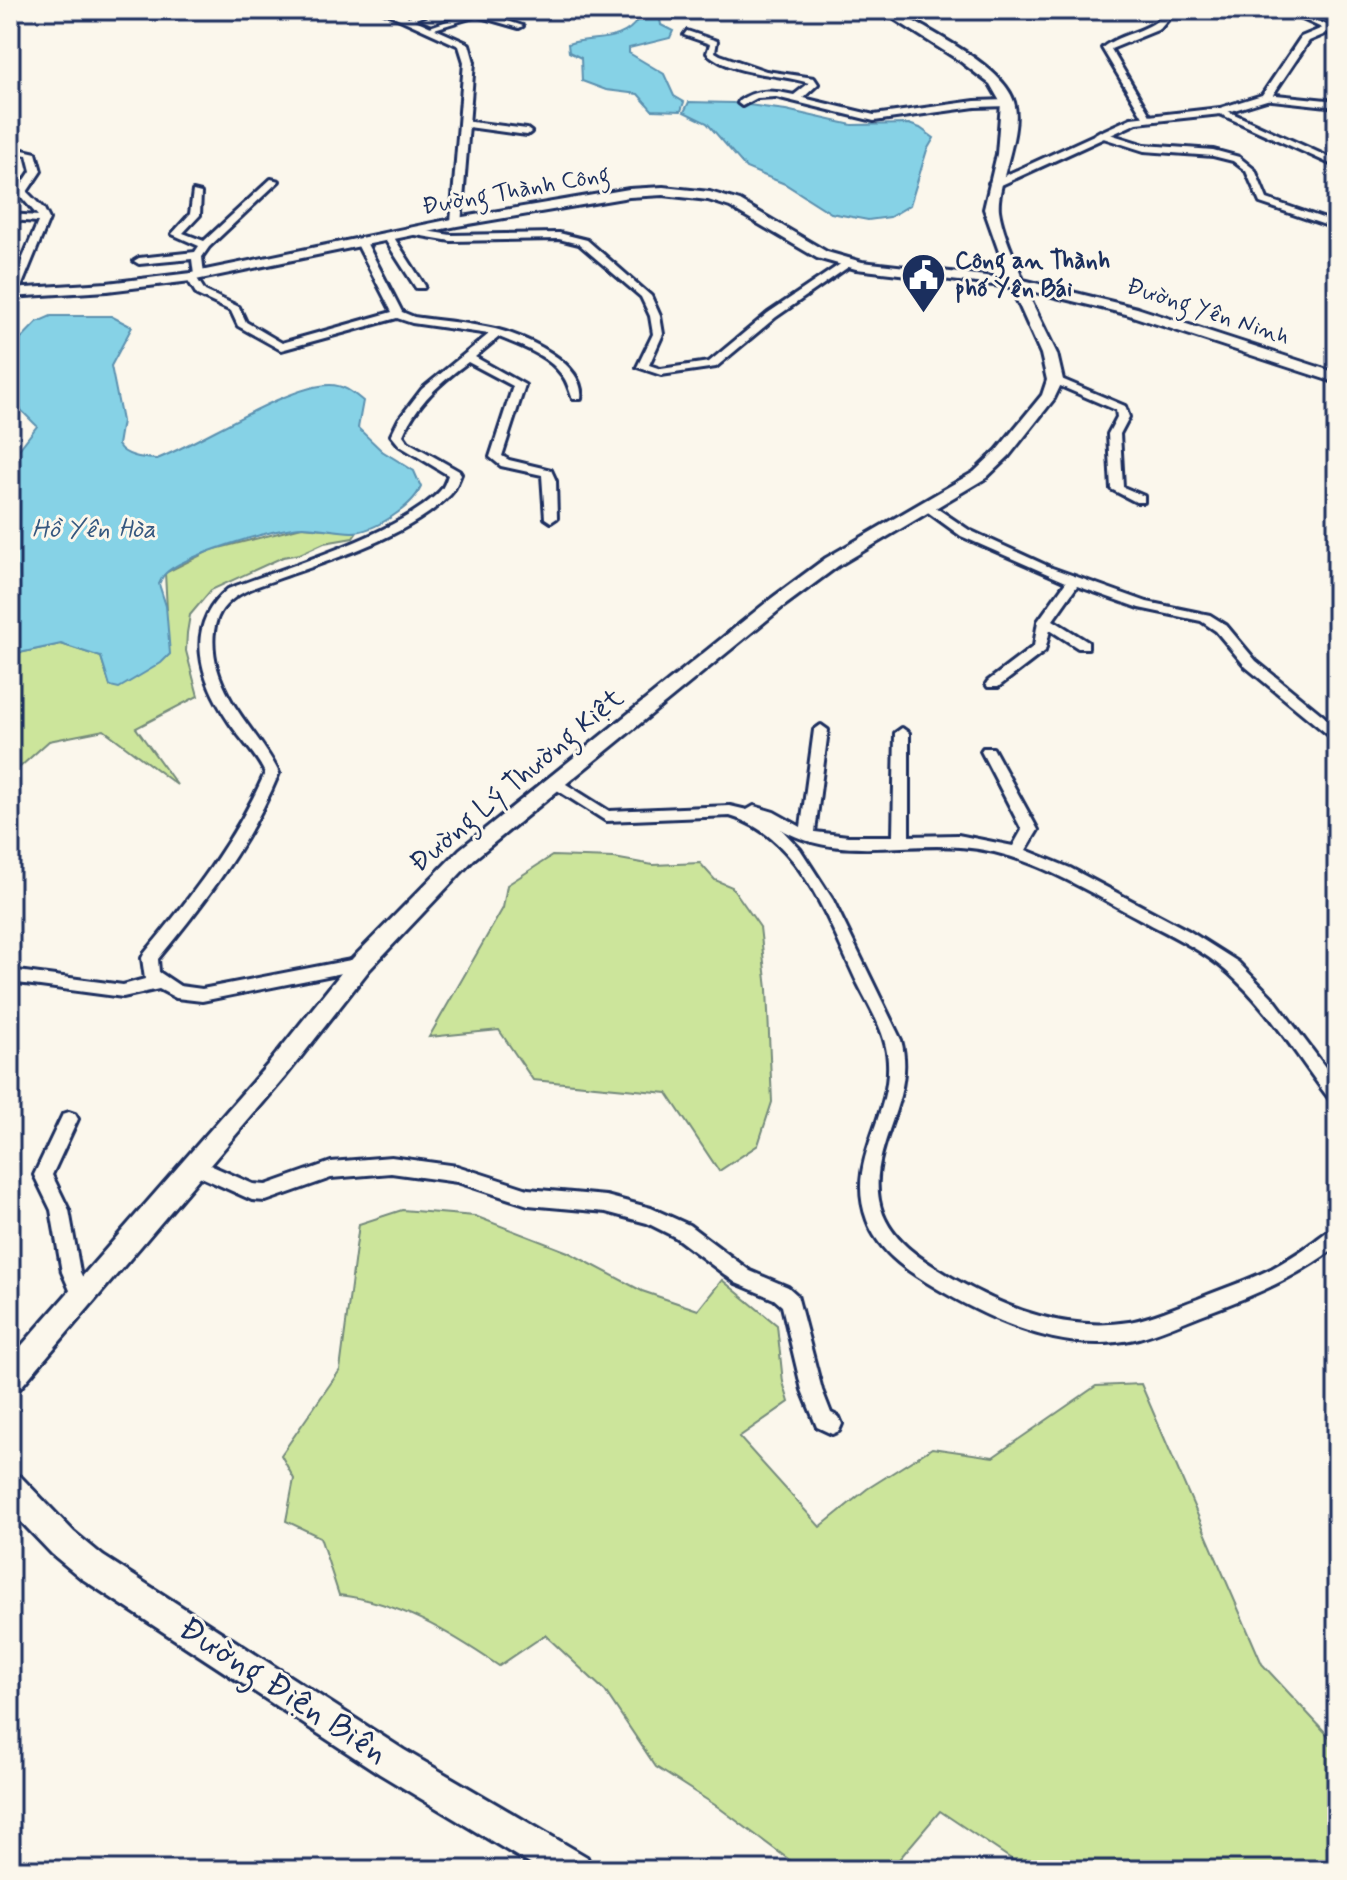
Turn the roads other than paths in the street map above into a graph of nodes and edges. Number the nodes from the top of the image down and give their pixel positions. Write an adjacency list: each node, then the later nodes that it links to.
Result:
1 (385, 10): 7 (street)
2 (434, 10): 7 (street)
3 (886, 10): 15 (main road)
4 (1172, 10): 18 (street)
5 (1287, 10): 9 (street)
6 (1301, 10): 9 (street)
7 (408, 19): 10 (street)
8 (519, 26): 10 (street)
9 (1333, 26): 12 (street)
10 (431, 28): 19 (street)
11 (687, 33): 13 (street)
12 (1266, 97): 16 (street); 17 (street)
13 (798, 98): 14 (street); 15 (street)
14 (742, 103)
15 (1008, 103): 25 (main road)
16 (1337, 104)
17 (1221, 111): 18 (street); 23 (street)
18 (1147, 117): 21 (street)
19 (464, 124): 20 (street); 29 (street)
20 (527, 132)
21 (1100, 134): 25 (street); 30 (street)
22 (10, 150): 28 (street)
23 (1337, 164)
24 (274, 181): 34 (street)
25 (995, 183): 38 (main road)
26 (196, 193): 34 (street)
27 (10, 217): 28 (street)
28 (44, 219): 40 (street)
29 (457, 222): 31 (main road, Đường Thành Công); 36 (main road, Đường Thành Công)
30 (1337, 222)
31 (413, 232): 32 (main road, Đường Thành Công); 36 (street)
32 (389, 238): 33 (main road, Đường Thành Công); 39 (street)
33 (362, 244): 37 (main road, Đường Thành Công); 41 (street)
34 (201, 250): 35 (street); 37 (street)
35 (139, 261)
36 (849, 263): 38 (main road, Đường Thành Công)
37 (195, 276): 40 (main road, Đường Thành Công); 41 (street)
38 (1016, 283): 44 (main road, Đường Yên Ninh); 45 (main road)
39 (420, 286)
40 (12, 292)
41 (398, 314): 42 (street)
42 (494, 332): 43 (street); 46 (street)
43 (467, 357): 49 (street); 65 (street)
44 (1337, 378)
45 (1055, 380): 47 (street); 48 (main road, Đường Lý Thường Kiệt)
46 (577, 397)
47 (1140, 499)
48 (929, 507): 50 (street); 58 (main road, Đường Lý Thường Kiệt)
49 (551, 518)
50 (1073, 582): 51 (street); 56 (street)
51 (1045, 621): 52 (street); 53 (street)
52 (1083, 645)
53 (993, 684)
54 (821, 730): 60 (street)
55 (902, 733): 61 (street)
56 (1337, 735)
57 (988, 751): 62 (street)
58 (553, 783): 59 (street); 63 (main road, Đường Lý Thường Kiệt)
59 (740, 812): 60 (street); 69 (street)
60 (807, 836): 61 (street)
61 (901, 840): 62 (street)
62 (1018, 851): 66 (street)
63 (361, 964): 65 (street); 68 (main road, Đường Lý Thường Kiệt)
64 (10, 976): 65 (street)
65 (161, 982)
66 (1337, 1096)
67 (69, 1119): 70 (street)
68 (194, 1166): 70 (main road, Đường Lý Thường Kiệt); 72 (street)
69 (1337, 1235)
70 (83, 1298): 71 (main road, Đường Lý Thường Kiệt)
71 (10, 1379)
72 (832, 1424)
73 (10, 1488): 74 (main road, Đường Điện Biên)
74 (574, 1870)

